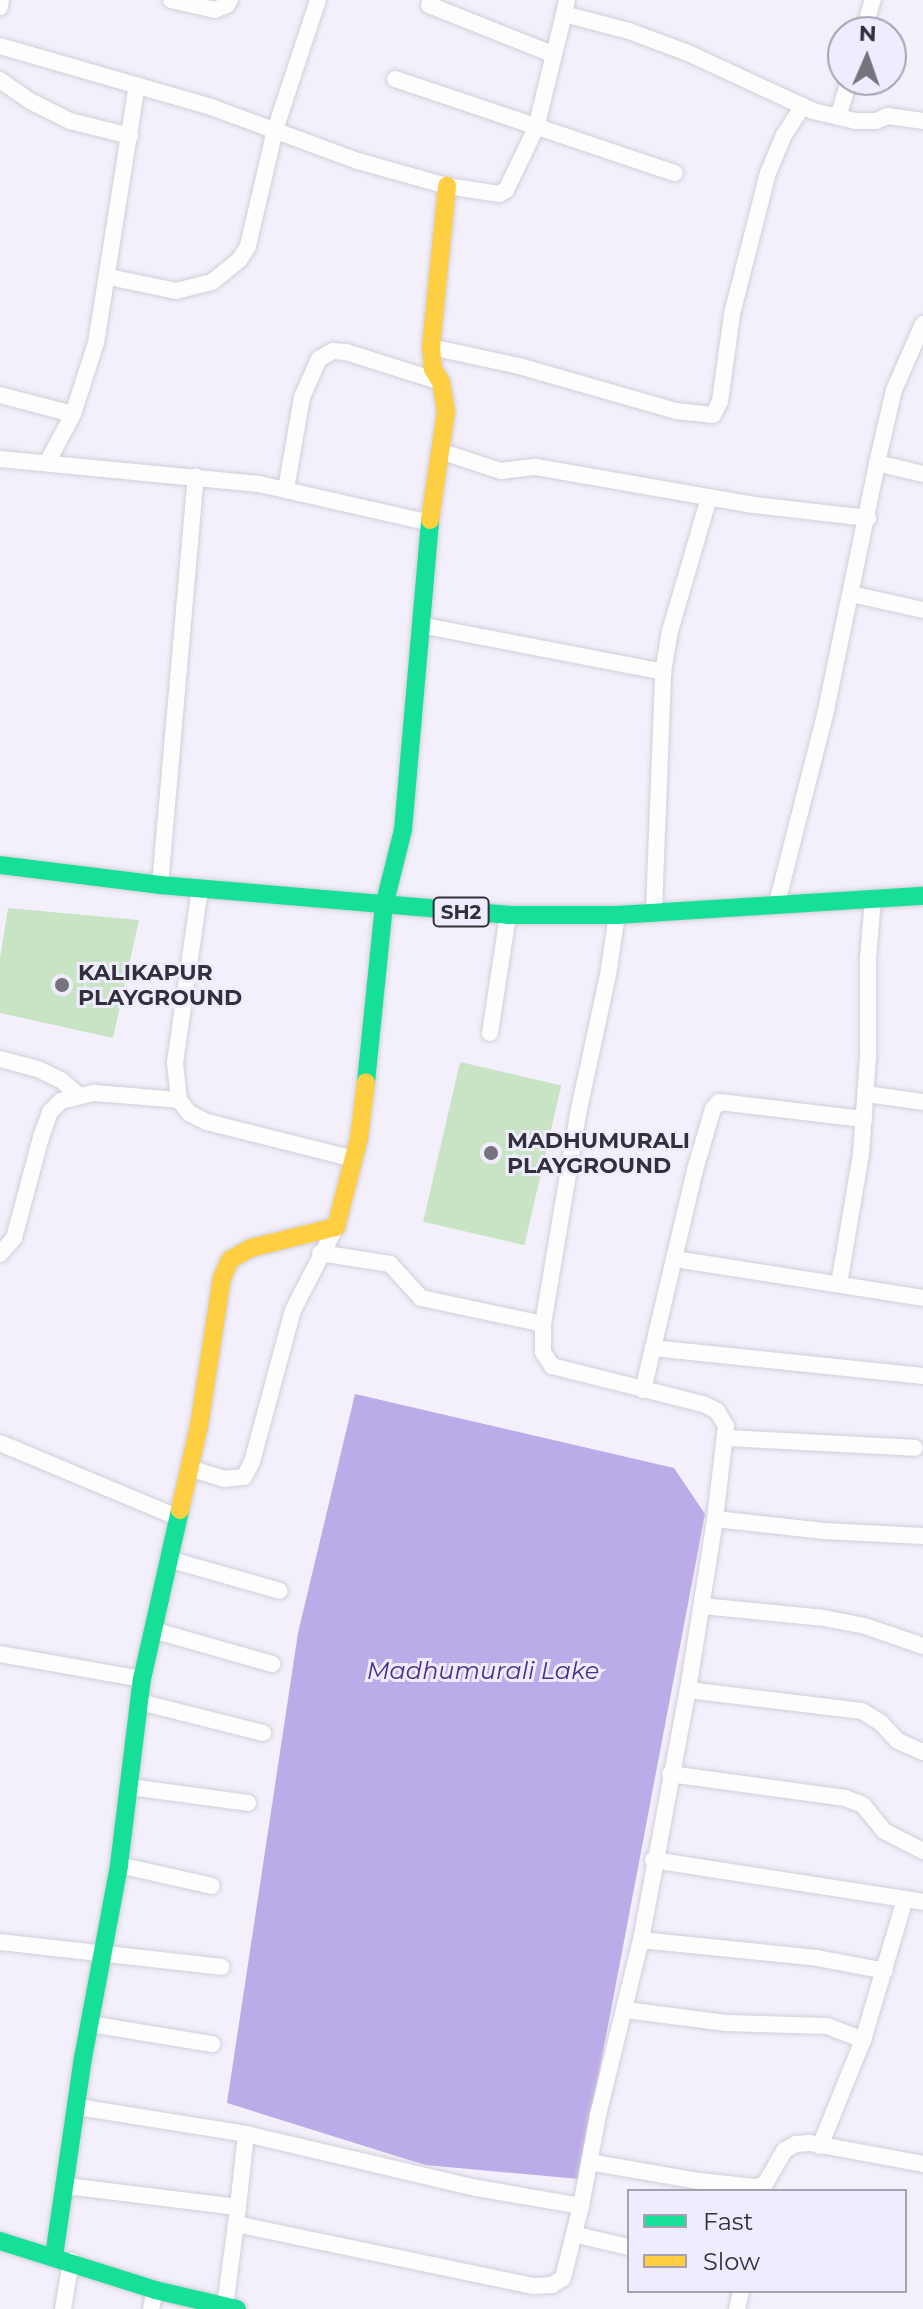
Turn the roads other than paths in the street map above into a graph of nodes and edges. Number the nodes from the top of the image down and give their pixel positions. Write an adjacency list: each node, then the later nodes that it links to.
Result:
1 (1, 0): 6 (street)
2 (171, 0): 3 (street)
3 (230, 0)
4 (318, 0): 18 (street)
5 (429, 5): 9 (street)
6 (0, 7)
7 (565, 7): 9 (street); 14 (street)
8 (0, 46): 12 (street)
9 (552, 54): 17 (street)
10 (395, 79): 17 (street)
11 (0, 80): 19 (street)
12 (137, 85): 18 (street); 19 (street)
13 (844, 96): 15 (street)
14 (803, 106): 15 (street); 24 (street)
15 (838, 117): 16 (street)
16 (923, 121)
17 (536, 128): 20 (street); 21 (street)
18 (275, 130): 21 (street); 22 (street)
19 (130, 136): 22 (street)
20 (675, 173)
21 (447, 186): 24 (street)
22 (109, 277): 27 (street)
23 (923, 324): 31 (street)
24 (431, 347): 25 (street)
25 (441, 382): 28 (street); 34 (street)
26 (0, 395): 27 (street)
27 (73, 414): 30 (street)
28 (440, 451): 35 (street); 37 (street)
29 (0, 459): 30 (street)
30 (47, 463): 33 (street)
31 (877, 463): 32 (street); 36 (street)
32 (923, 474)
33 (196, 477): 34 (street); 43 (street)
34 (286, 489): 37 (street)
35 (709, 498): 36 (street); 41 (street)
36 (868, 518): 38 (street)
37 (430, 523): 40 (street)
38 (851, 594): 39 (street); 47 (street)
39 (923, 610)
40 (420, 625): 41 (street); 48 (street)
41 (663, 672): 49 (street)
42 (0, 865): 43 (street, SH2)
43 (160, 885): 44 (street, SH2)
44 (200, 889): 48 (street, SH2); 56 (street)
45 (923, 896): 46 (street, SH2)
46 (873, 898): 47 (street, SH2); 55 (street)
47 (777, 903): 49 (street, SH2)
48 (384, 906): 50 (street, SH2); 59 (street)
49 (654, 911): 51 (street, SH2)
50 (508, 915): 51 (street, SH2); 52 (street)
51 (617, 915): 66 (street)
52 (490, 1033)
53 (0, 1059): 54 (street)
54 (77, 1094): 56 (street); 62 (street)
55 (866, 1094): 57 (street); 58 (street)
56 (179, 1100): 59 (street)
57 (923, 1102)
58 (864, 1119): 63 (street); 64 (street)
59 (354, 1159): 60 (street)
60 (336, 1227): 61 (street); 73 (street)
61 (320, 1253): 66 (street); 73 (street)
62 (0, 1254)
63 (675, 1259): 64 (street); 67 (street)
64 (839, 1284): 65 (street)
65 (923, 1298)
66 (543, 1324): 69 (street)
67 (653, 1348): 68 (street); 69 (street)
68 (923, 1376)
69 (643, 1390): 70 (street)
70 (725, 1438): 72 (street); 75 (street)
71 (0, 1443): 74 (street)
72 (915, 1448)
73 (189, 1468): 74 (street)
74 (177, 1517): 77 (street)
75 (715, 1519): 76 (street); 79 (street)
76 (923, 1536)
77 (168, 1559): 78 (street); 80 (street)
78 (280, 1591)
79 (702, 1606): 81 (street); 85 (street)
80 (153, 1630): 83 (street); 84 (street)
81 (923, 1646)
82 (0, 1654): 84 (street)
83 (272, 1664)
84 (142, 1679): 86 (street)
85 (688, 1690): 88 (street); 89 (street)
86 (140, 1702): 87 (street); 90 (street)
87 (263, 1733)
88 (923, 1752)
89 (670, 1774): 92 (street); 93 (street)
90 (130, 1787): 91 (street); 94 (street)
91 (248, 1803)
92 (923, 1851)
93 (653, 1860): 96 (street); 98 (street)
94 (119, 1865): 95 (street); 100 (street)
95 (212, 1886)
96 (905, 1899): 97 (street); 102 (street)
97 (923, 1902)
98 (641, 1940): 102 (street); 103 (street)
99 (0, 1942): 100 (street)
100 (103, 1952): 101 (street); 104 (street)
101 (222, 1967)
102 (885, 1971): 105 (street)
103 (626, 2010): 105 (street); 110 (street)
104 (90, 2024): 106 (street); 107 (street)
105 (863, 2040): 109 (street)
106 (212, 2044)
107 (78, 2107): 108 (street); 113 (street)
108 (246, 2134): 114 (street); 115 (street)
109 (820, 2146): 111 (street); 112 (street)
110 (589, 2162): 112 (street); 114 (street)
111 (923, 2164)
112 (772, 2182)
113 (66, 2186): 115 (street); 119 (street)
114 (581, 2206): 116 (street)
115 (237, 2216): 116 (street); 121 (street)
116 (577, 2235): 118 (street)
117 (0, 2241): 119 (street)
118 (627, 2247)
119 (62, 2258): 120 (street); 122 (street)
120 (153, 2300): 121 (street)
121 (231, 2308)
122 (63, 2309)

